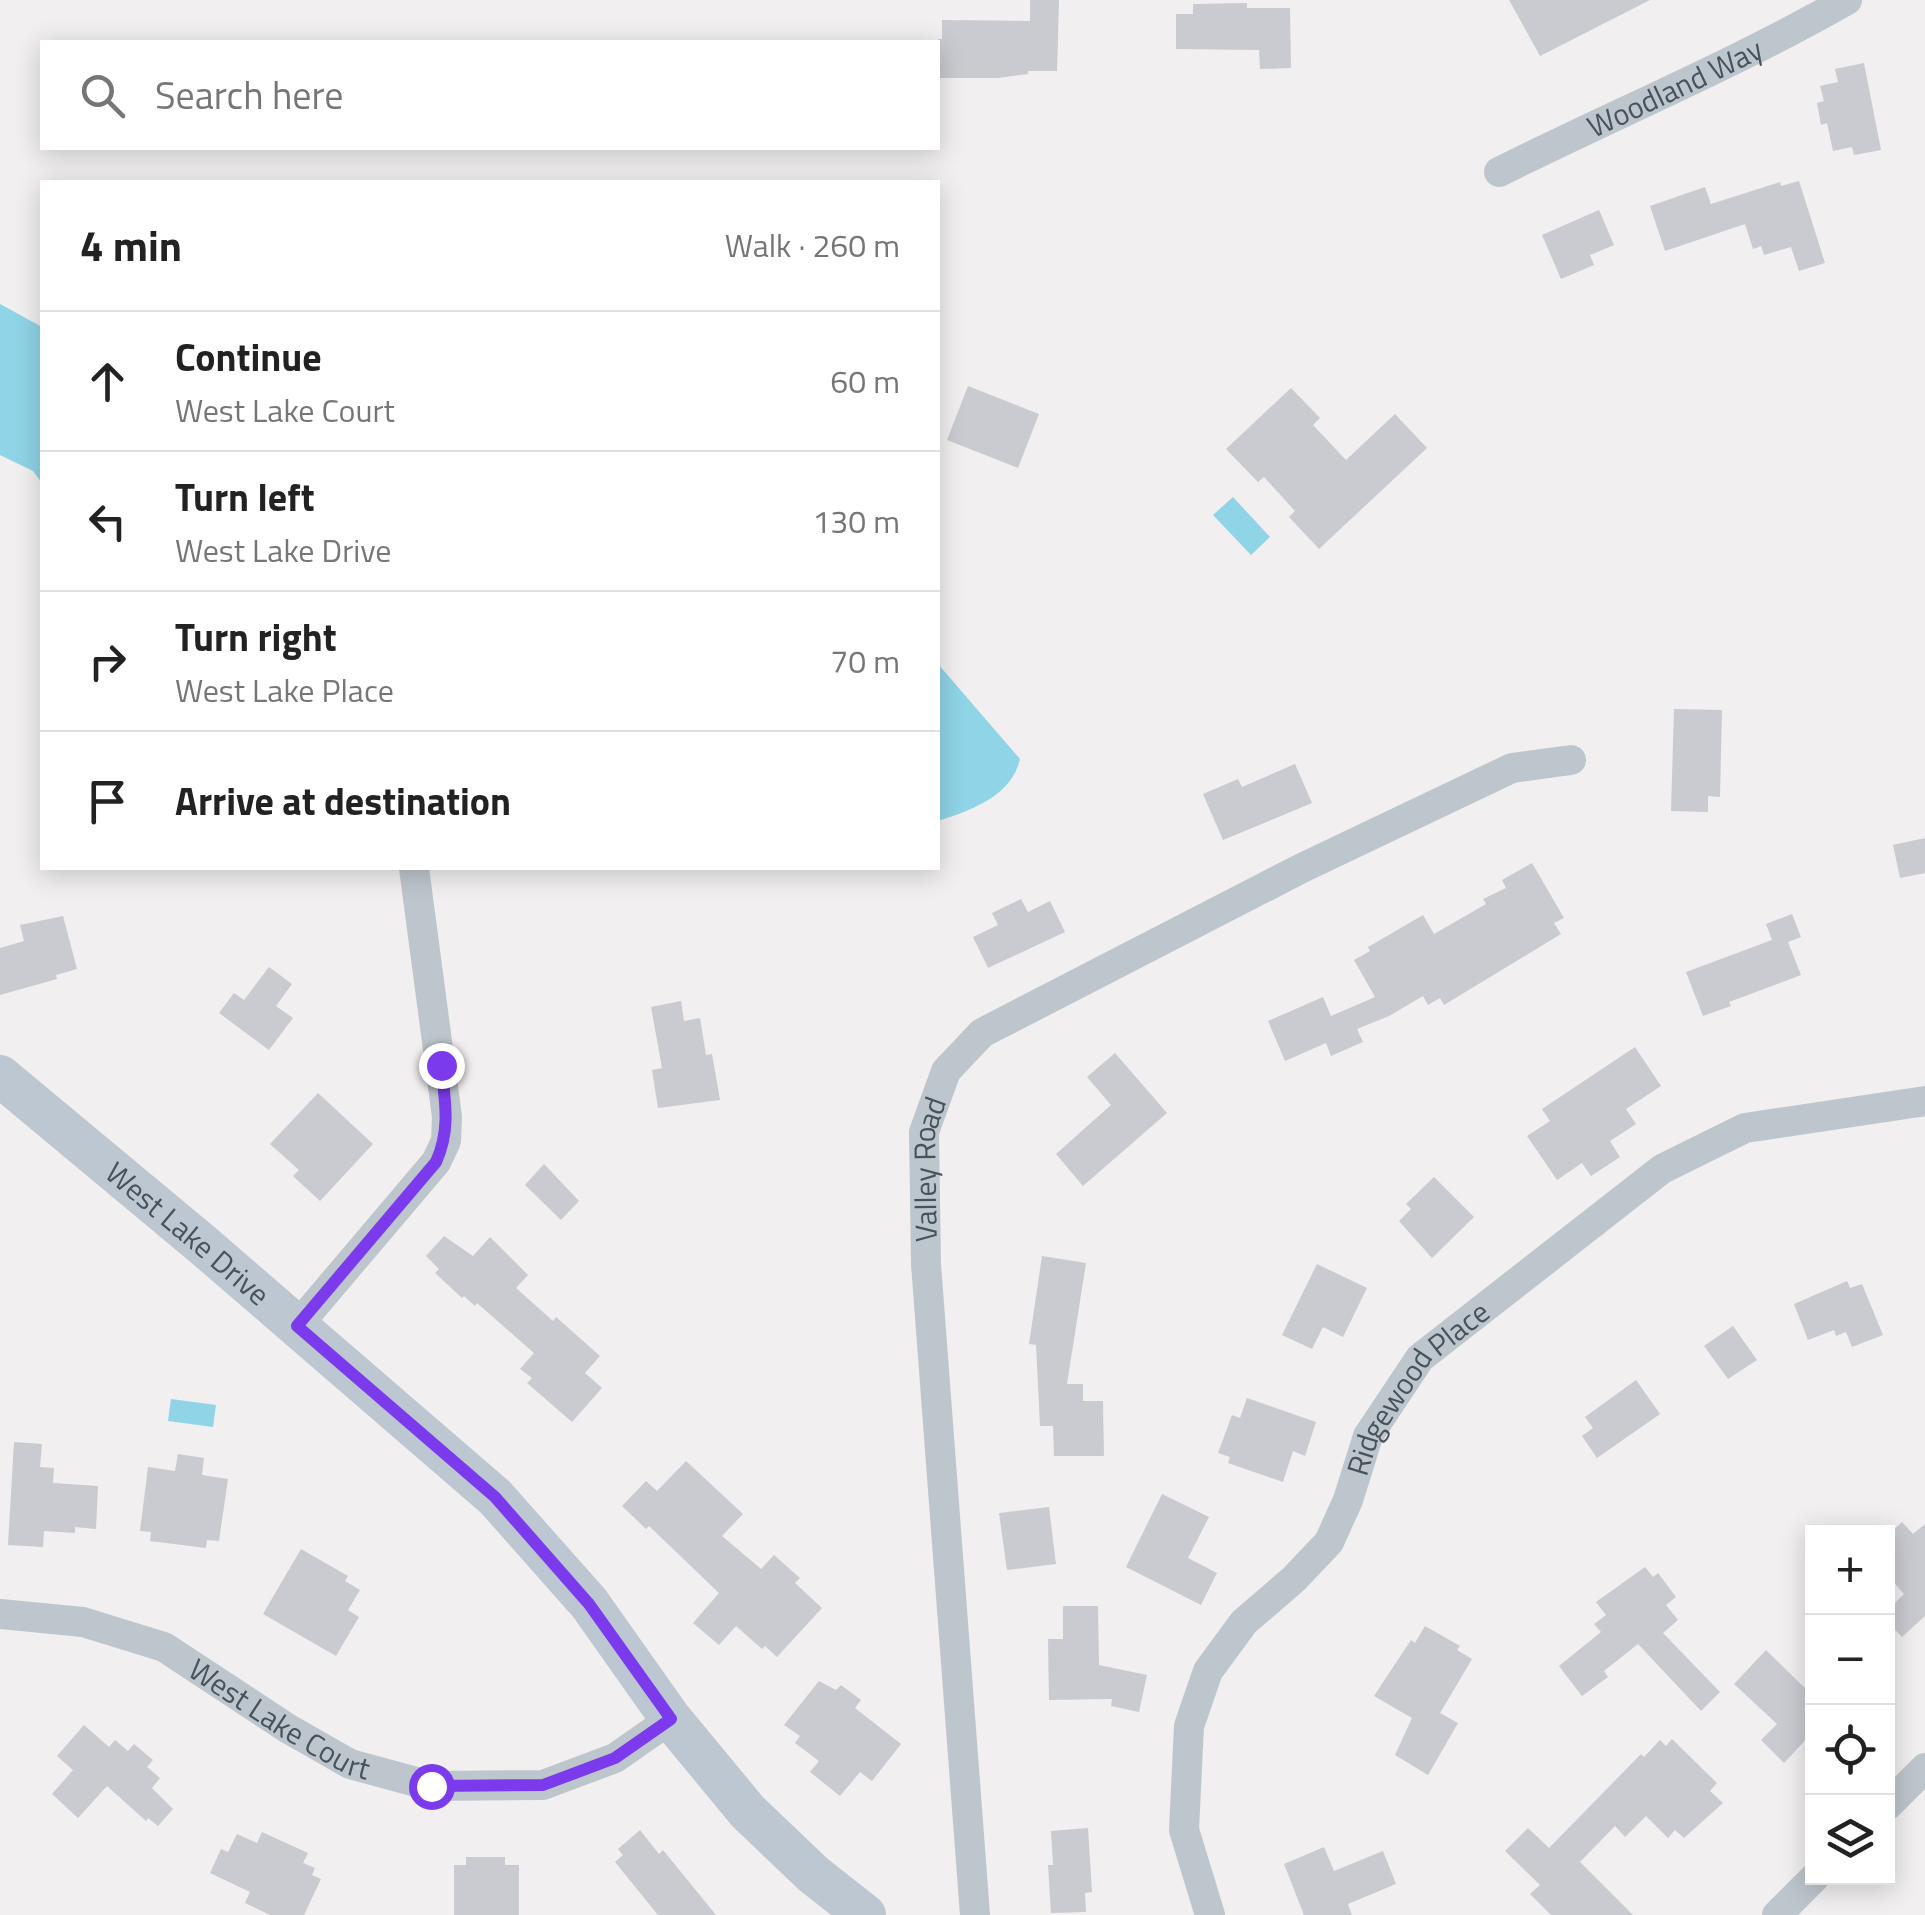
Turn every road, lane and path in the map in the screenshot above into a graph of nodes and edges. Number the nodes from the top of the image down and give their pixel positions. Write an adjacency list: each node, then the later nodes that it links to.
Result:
1 (1847, 0): 2 (street, Woodland Way)
2 (1499, 172)
3 (1571, 760): 14 (street, Valley Road)
4 (414, 870): 7 (street)
5 (0, 1076): 7 (main road, West Lake Drive)
6 (1925, 1101): 15 (street, Ridgewood Place)
7 (297, 1326): 9 (main road, West Lake Drive)
8 (0, 1614): 9 (street, West Lake Court)
9 (671, 1719): 13 (main road, West Lake Drive)
10 (1925, 1768): 11 (street)
11 (1895, 1798)
12 (1807, 1885): 16 (street)
13 (866, 1915)
14 (975, 1915)
15 (1210, 1915)
16 (1777, 1915)

